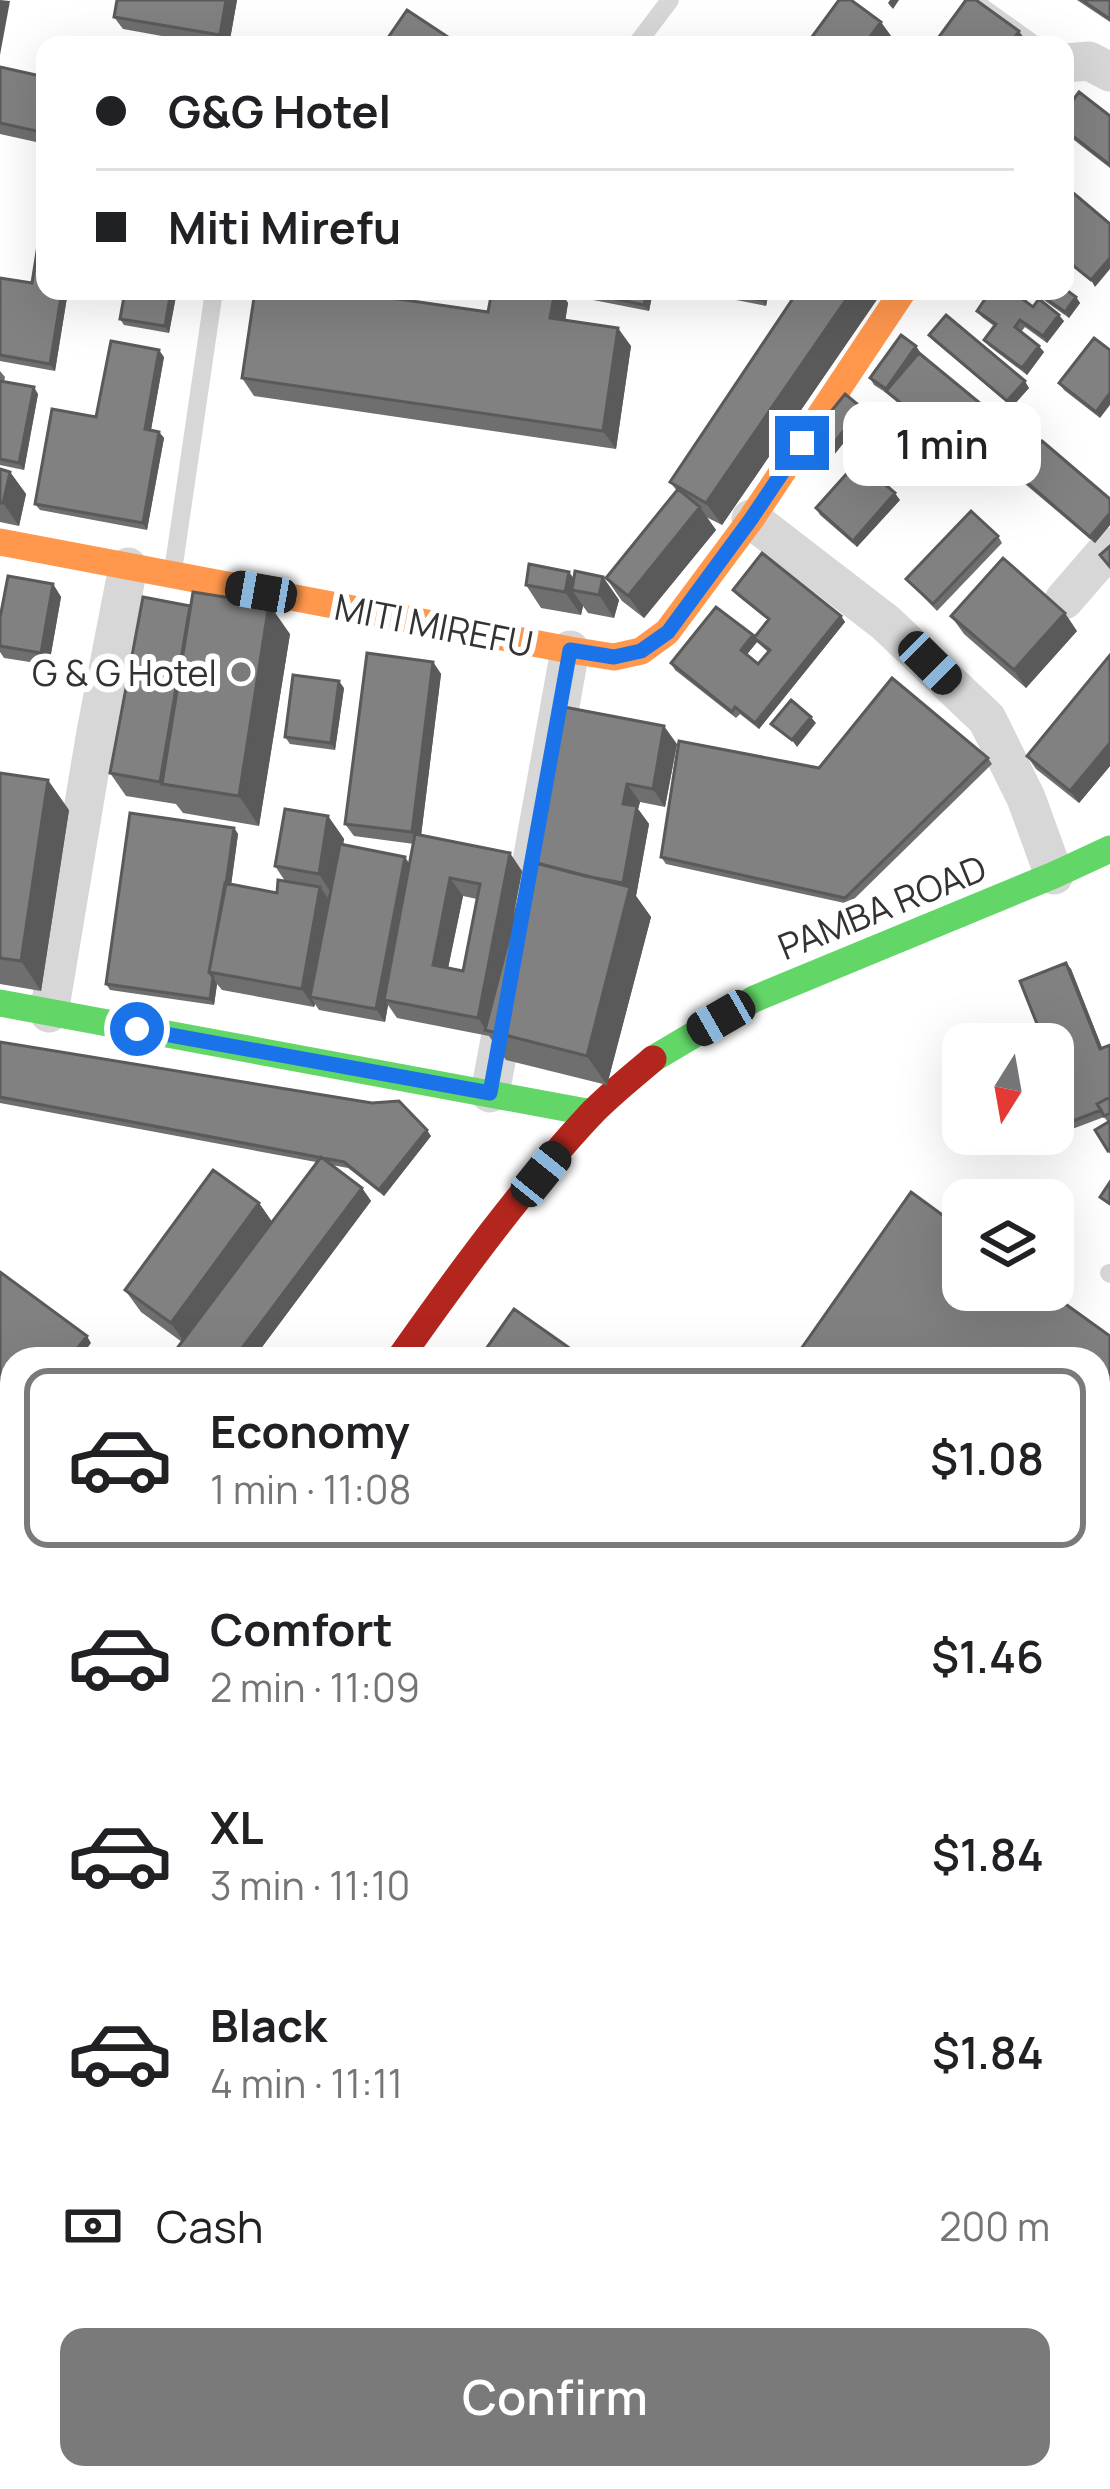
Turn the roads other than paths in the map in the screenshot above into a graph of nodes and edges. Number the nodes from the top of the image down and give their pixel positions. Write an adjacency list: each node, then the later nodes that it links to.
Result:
1 (670, 0): 3 (lane)
2 (972, 0): 4 (lane)
3 (643, 36)
4 (1022, 36)
5 (1074, 62): 6 (street)
6 (1110, 72)
7 (213, 300): 13 (lane)
8 (897, 300): 9 (main road, MITI MIREFU)
9 (751, 519): 15 (main road, MITI MIREFU); 17 (street)
10 (0, 542): 12 (main road, MITI MIREFU)
11 (1110, 547): 14 (street)
12 (128, 567): 13 (main road, MITI MIREFU); 19 (street)
13 (172, 576): 15 (main road, MITI MIREFU)
14 (1064, 600)
15 (570, 650): 20 (street)
16 (1110, 848): 17 (main road, PAMBA ROAD)
17 (1054, 875): 21 (main road, PAMBA ROAD)
18 (0, 1003): 19 (main road)
19 (49, 1012): 20 (main road)
20 (490, 1093): 21 (main road)
21 (592, 1113): 22 (main road, PAMBA ROAD)
22 (407, 1347)

